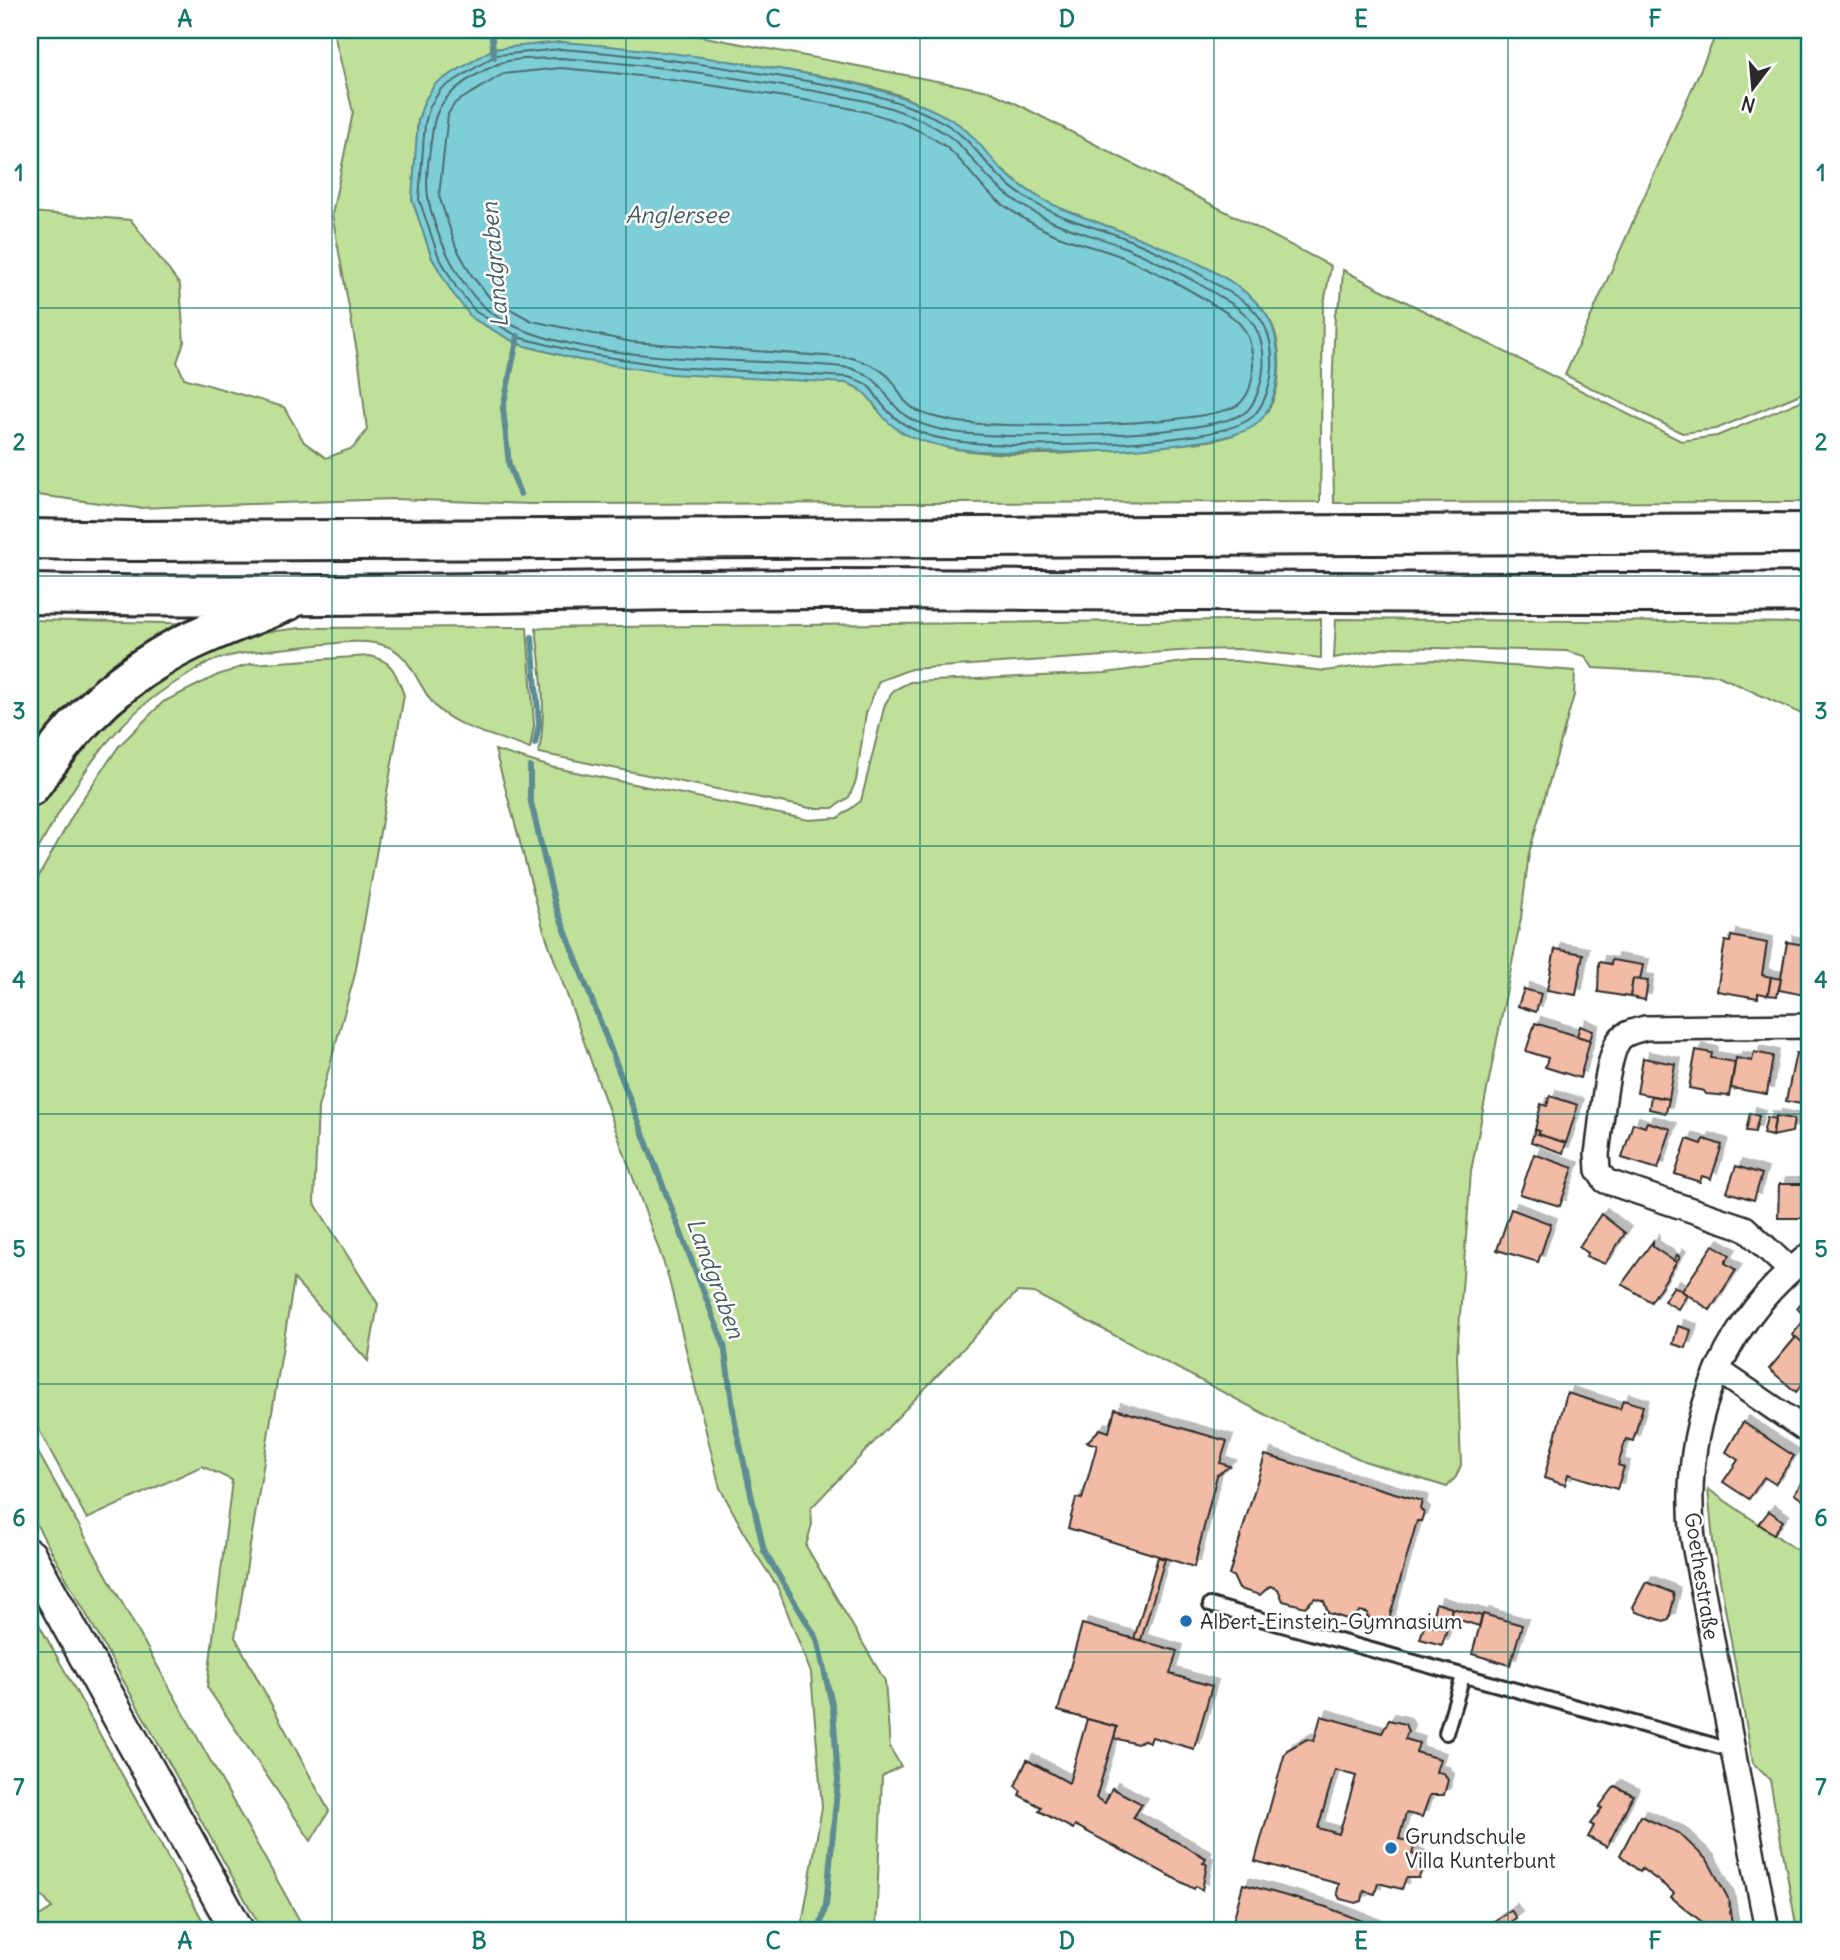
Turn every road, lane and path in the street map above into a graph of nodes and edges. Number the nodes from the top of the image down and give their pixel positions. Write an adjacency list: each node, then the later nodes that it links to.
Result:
1 (30, 513): 4 (highway)
2 (1810, 533): 4 (highway)
3 (30, 539): 4 (highway)
4 (133, 541)
5 (1810, 592): 7 (highway)
6 (30, 594): 7 (highway)
7 (301, 595): 8 (highway)
8 (30, 786)
9 (1810, 1026): 11 (street)
10 (1810, 1254): 11 (street, Goethestraße)
11 (1790, 1270): 12 (street, Goethestraße)
12 (1718, 1370): 13 (street); 18 (street, Goethestraße)
13 (1810, 1433)
14 (30, 1556): 19 (main road)
15 (1210, 1605): 16 (lane)
16 (1463, 1676): 17 (lane); 18 (lane)
17 (1446, 1732)
18 (1735, 1751): 20 (street, Goethestraße)
19 (237, 1930)
20 (1767, 1930)

